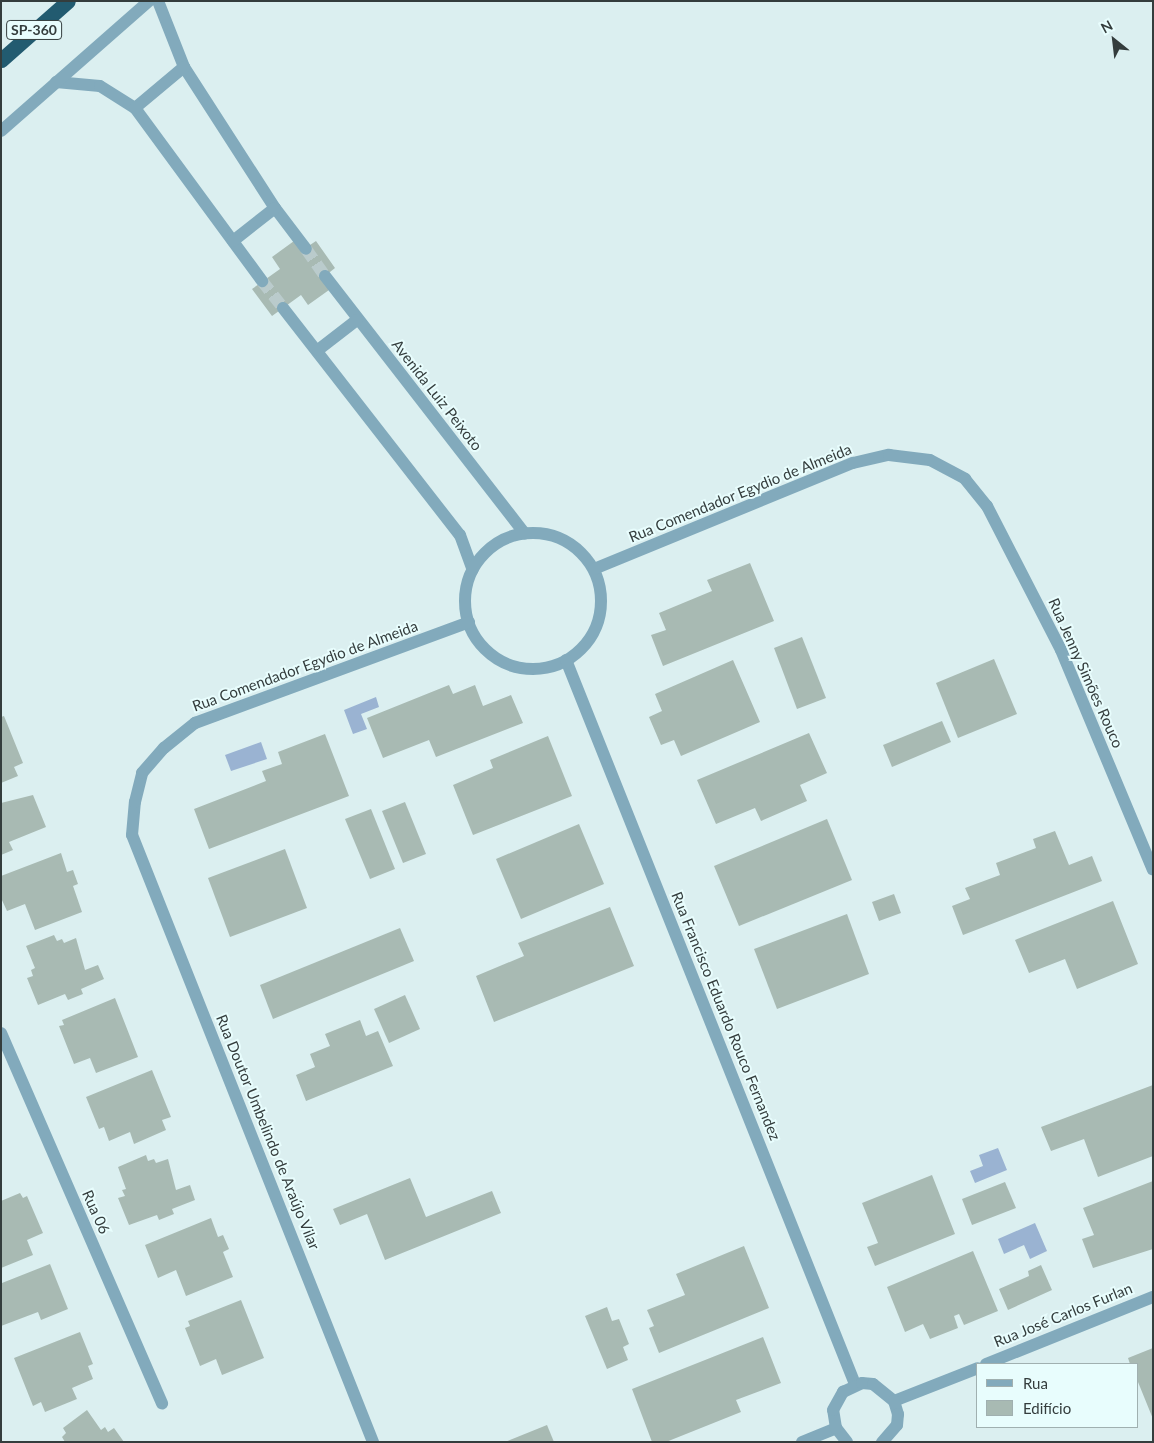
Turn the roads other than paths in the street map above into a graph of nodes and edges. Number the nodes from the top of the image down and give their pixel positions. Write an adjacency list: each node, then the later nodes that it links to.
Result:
1 (68, 1): 4 (highway, SP-360)
2 (149, 1): 6 (street)
3 (158, 1): 5 (street)
4 (1, 60)
5 (184, 68): 7 (street); 9 (street)
6 (56, 82): 7 (street); 8 (street)
7 (135, 108): 10 (street)
8 (1, 132)
9 (276, 208): 10 (street); 11 (street)
10 (233, 241): 13 (street)
11 (306, 248)
12 (325, 276): 15 (street, Avenida Luiz Peixoto)
13 (262, 281)
14 (283, 308): 16 (street)
15 (357, 320): 16 (street); 18 (street, Avenida Luiz Peixoto)
16 (318, 350): 20 (street)
17 (930, 460): 19 (street, Rua Comendador Egydio de Almeida); 24 (street, Rua Jenny Simões Rouco)
18 (525, 534): 19 (street); 20 (street)
19 (594, 569): 22 (street)
20 (473, 570): 21 (street)
21 (469, 622): 22 (street); 23 (street, Rua Comendador Egydio de Almeida)
22 (566, 660): 30 (street, Rua Francisco Eduardo Rouco Fernandez)
23 (132, 835): 34 (street, Rua Doutor Umbelindo de Araújo Vilar)
24 (1153, 870)
25 (1, 1033): 26 (street, Rua 06)
26 (6, 1058): 32 (street, Rua 06)
27 (1153, 1297): 28 (street, Rua José Carlos Furlan)
28 (988, 1363)
29 (976, 1369): 31 (street)
30 (855, 1384): 31 (street); 33 (street)
31 (894, 1401): 37 (street)
32 (162, 1403)
33 (836, 1428): 35 (street); 36 (street)
34 (373, 1442)
35 (802, 1442)
36 (847, 1442)
37 (882, 1442)

